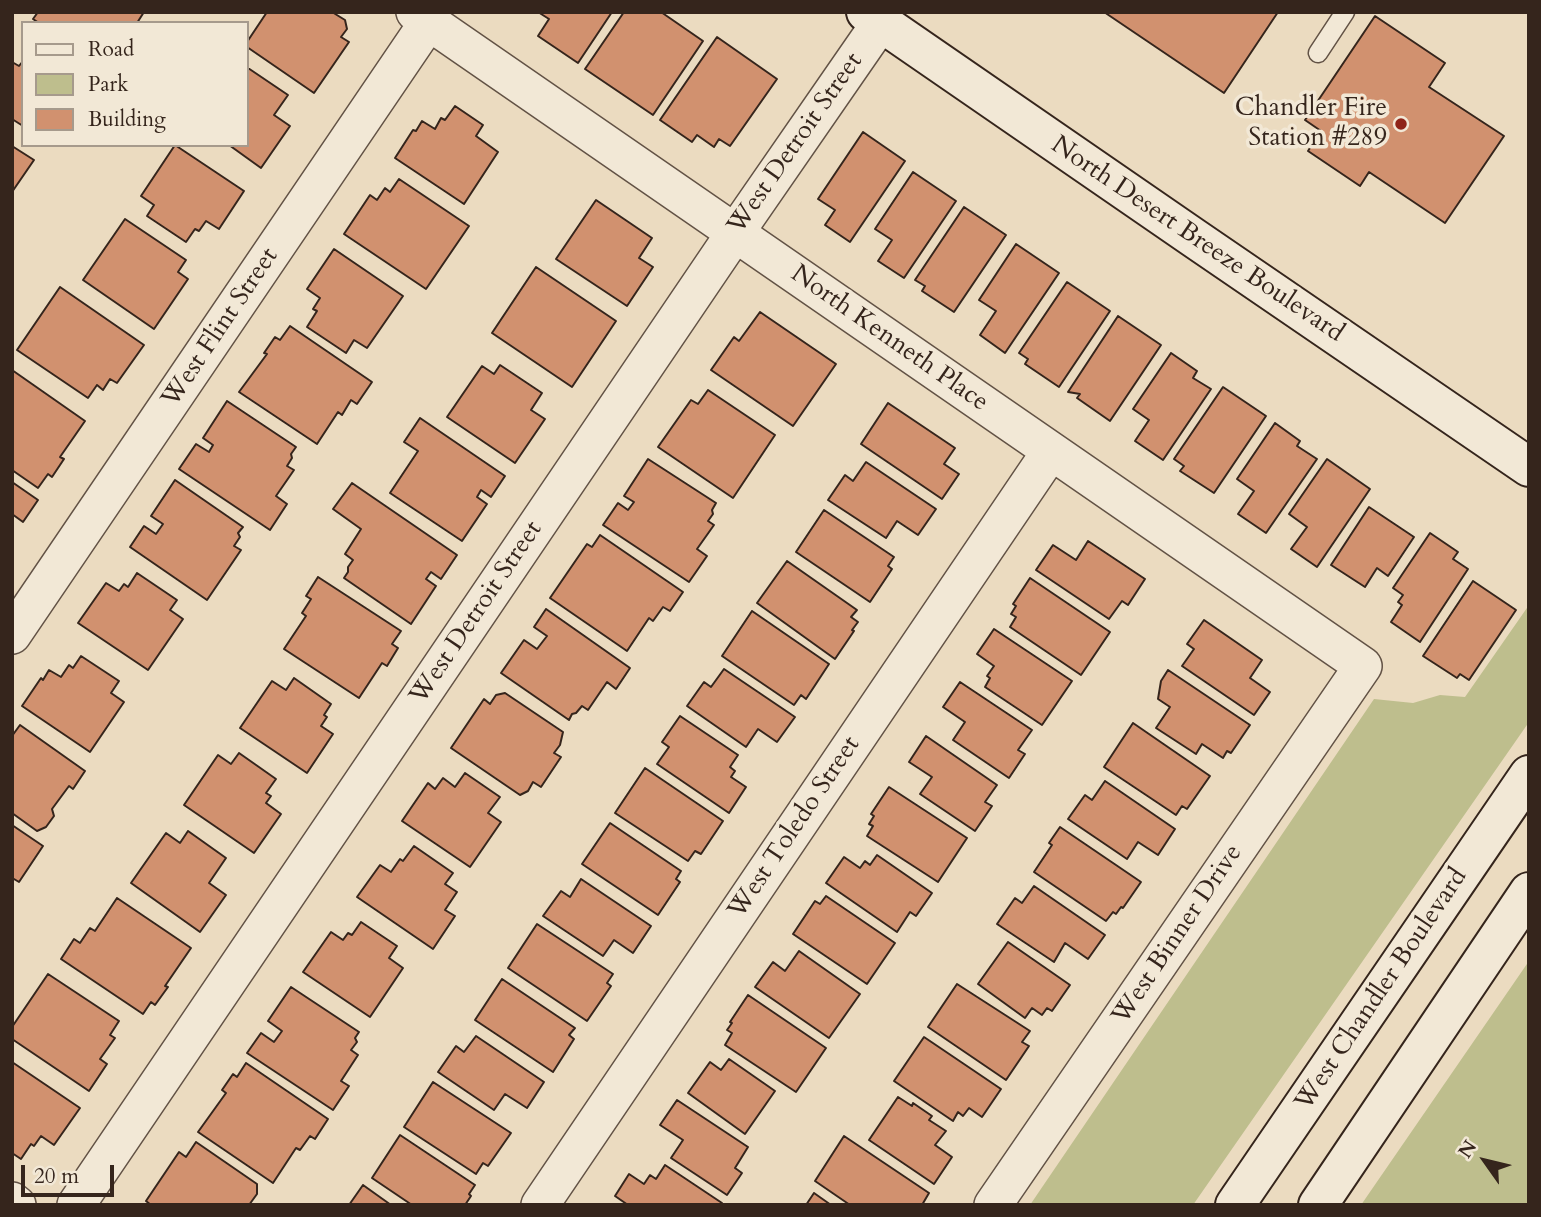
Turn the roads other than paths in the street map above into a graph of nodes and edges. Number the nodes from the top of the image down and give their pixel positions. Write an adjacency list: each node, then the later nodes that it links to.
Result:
1 (1345, 12): 4 (lane)
2 (878, 16): 5 (street, West Detroit Street); 7 (main road, North Desert Breeze Boulevard)
3 (422, 17): 5 (street, North Kenneth Place); 8 (street, West Flint Street)
4 (1318, 53)
5 (735, 233): 6 (street, North Kenneth Place); 14 (street, West Detroit Street)
6 (1051, 451): 9 (street, North Kenneth Place); 15 (street, West Toledo Street)
7 (1529, 467)
8 (12, 635)
9 (1363, 666): 16 (street, West Binner Drive)
10 (1529, 775): 17 (main road, West Chandler Boulevard)
11 (1529, 892): 18 (main road)
12 (12, 1201): 13 (street)
13 (17, 1205)
14 (76, 1205)
15 (540, 1205)
16 (993, 1205)
17 (1235, 1205)
18 (1318, 1205)

